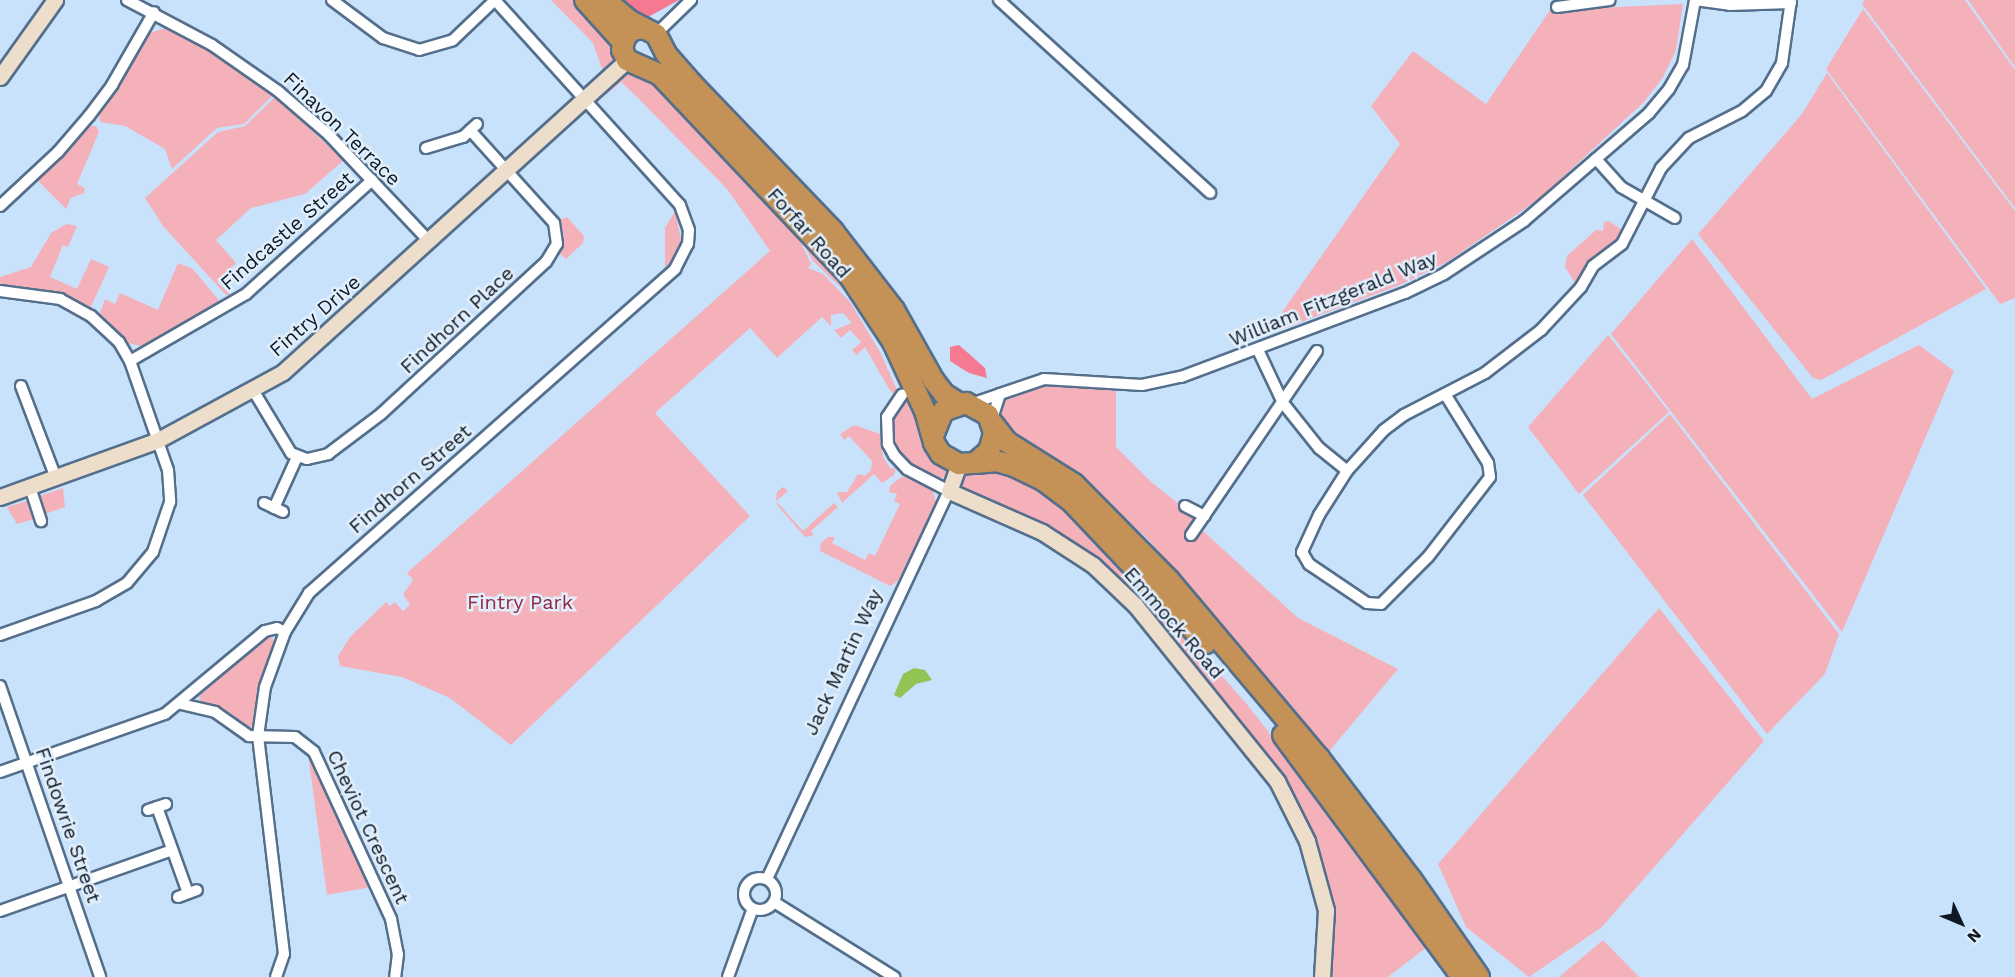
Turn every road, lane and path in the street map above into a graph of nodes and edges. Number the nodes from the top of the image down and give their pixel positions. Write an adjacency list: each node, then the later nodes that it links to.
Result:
1 (55, 0): 16 (street)
2 (127, 0): 13 (street, Finavon Terrace)
3 (332, 0): 4 (street)
4 (495, 0): 17 (street, Findhorn Street)
5 (585, 0): 15 (highway, Forfar Road)
6 (605, 0): 14 (highway, Forfar Road)
7 (691, 0): 14 (street)
8 (999, 0): 22 (street)
9 (1610, 0): 12 (street)
10 (1695, 0): 11 (street); 19 (street, William Fitzgerald Way)
11 (1791, 2): 23 (street)
12 (1557, 7)
13 (154, 12): 21 (street, Finavon Terrace); 24 (street)
14 (653, 34): 15 (highway); 15 (highway); 37 (highway, Forfar Road)
15 (630, 56): 17 (street, Fintry Drive); 39 (highway, Forfar Road)
16 (0, 77)
17 (586, 99): 20 (street, Fintry Drive); 53 (street, Findhorn Street)
18 (426, 148): 20 (street)
19 (1596, 159): 23 (street); 28 (street, William Fitzgerald Way)
20 (507, 171): 26 (street, Fintry Drive); 41 (street, Findhorn Place)
21 (372, 180): 26 (street, Finavon Terrace); 30 (street, Findcastle Street)
22 (1210, 193)
23 (1644, 199): 25 (street); 34 (street)
24 (0, 206)
25 (1675, 218)
26 (430, 242): 32 (street, Fintry Drive)
27 (0, 291): 30 (street)
28 (1258, 350): 33 (street, William Fitzgerald Way); 36 (street)
29 (1317, 351): 36 (street)
30 (130, 361): 40 (street)
31 (21, 386): 44 (street)
32 (253, 390): 40 (street, Fintry Drive); 41 (street)
33 (1000, 394): 37 (street, William Fitzgerald Way); 38 (street)
34 (1445, 394): 43 (street); 43 (street)
35 (902, 395): 46 (street, Emmock Road)
36 (1282, 403): 43 (street); 50 (street)
37 (966, 404): 38 (highway); 39 (highway)
38 (992, 422): 42 (highway); 75 (highway)
39 (933, 436): 42 (highway)
40 (158, 440): 44 (street, Fintry Drive); 54 (street)
41 (297, 457): 49 (street)
42 (967, 463): 46 (street, Jack Martin Way); 74 (highway)
43 (1347, 471)
44 (56, 478): 45 (street, Fintry Drive)
45 (30, 487): 47 (street, Fintry Drive); 51 (street)
46 (949, 491): 62 (street, Jack Martin Way); 73 (street, Emmock Road)
47 (0, 497)
48 (1185, 506): 50 (street)
49 (274, 508)
50 (1205, 516): 52 (street)
51 (41, 521)
52 (1191, 535)
53 (285, 632): 56 (street); 57 (street, Findhorn Street)
54 (0, 635)
55 (0, 686): 58 (street, Findowrie Street)
56 (182, 704): 57 (street); 58 (street)
57 (258, 736): 69 (street, Findhorn Street); 70 (street, Cheviot Crescent)
58 (27, 763): 59 (street); 63 (street, Findowrie Street)
59 (0, 772)
60 (157, 807): 61 (street)
61 (172, 850): 63 (street); 64 (street)
62 (768, 879): 65 (street); 66 (street)
63 (71, 886): 67 (street); 68 (street, Findowrie Street)
64 (188, 894)
65 (774, 902): 66 (street); 72 (street)
66 (753, 908): 71 (street)
67 (0, 911)
68 (100, 977)
69 (276, 977)
70 (395, 977)
71 (728, 977)
72 (894, 977)
73 (1322, 977)
74 (1462, 977)
75 (1479, 977)

